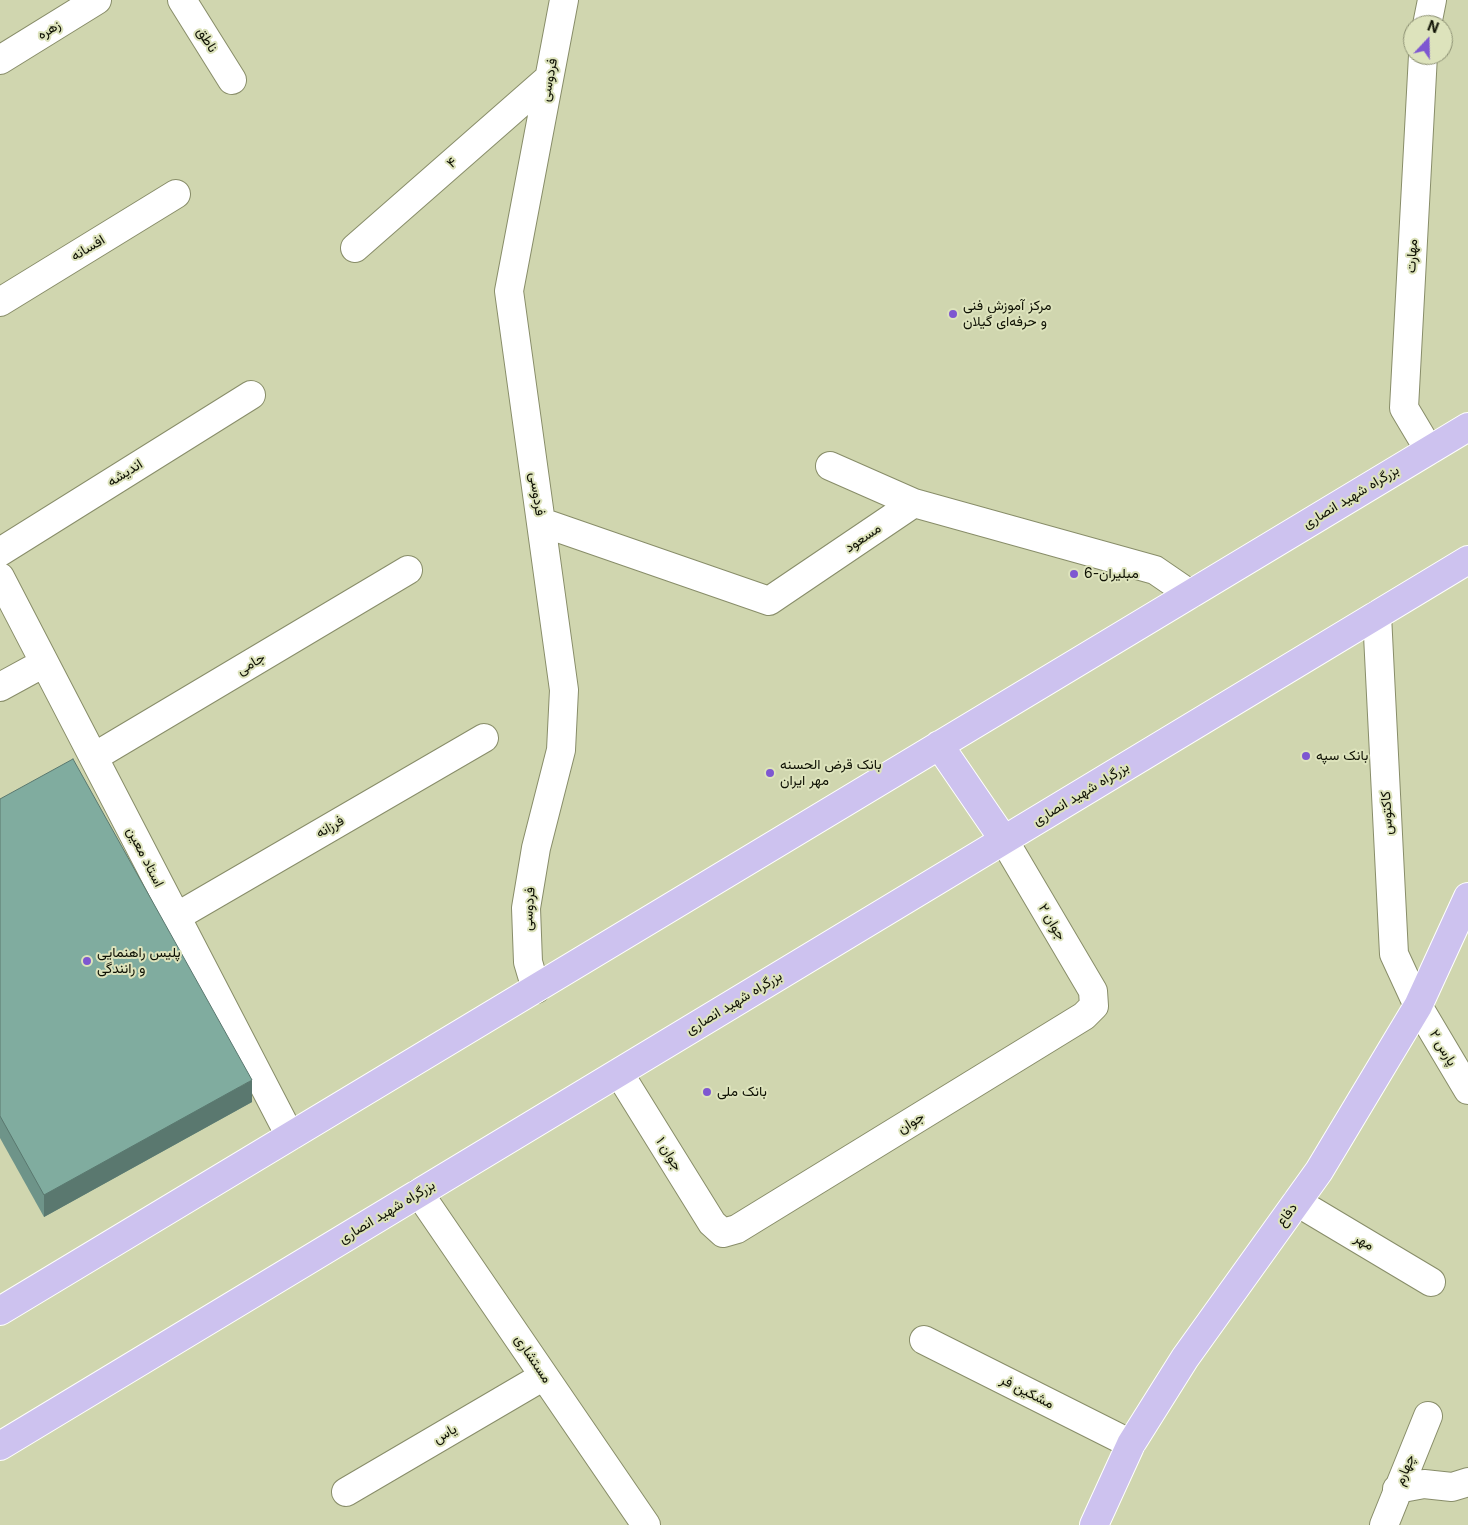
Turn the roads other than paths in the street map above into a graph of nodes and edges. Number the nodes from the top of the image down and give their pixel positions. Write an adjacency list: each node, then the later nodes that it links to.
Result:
1 (98, 0): 6 (street, زهره)
2 (182, 0): 9 (street, ناطق)
3 (564, 0): 8 (street, فردوسی)
4 (1432, 0): 5 (street)
5 (1429, 15)
6 (0, 60)
7 (1422, 65): 15 (street, مهارت)
8 (549, 78): 11 (street, ۴); 18 (street, فردوسی)
9 (232, 80)
10 (176, 194): 12 (street, افسانه)
11 (355, 248)
12 (0, 302)
13 (251, 395): 19 (street, اندیشه)
14 (1468, 427): 15 (main road, بزرگراه شهید انصاری)
15 (1429, 450): 23 (main road, بزرگراه شهید انصاری)
16 (830, 466): 17 (street)
17 (914, 503): 18 (street, مسعود); 23 (street)
18 (541, 522): 33 (street, فردوسی)
19 (0, 552)
20 (1468, 560): 24 (main road, بزرگراه شهید انصاری)
21 (408, 570): 29 (street, جامی)
22 (0, 577): 25 (street, استاد معین)
23 (1190, 594): 28 (main road, بزرگراه شهید انصاری)
24 (1377, 615): 30 (main road, بزرگراه شهید انصاری); 35 (street, کاکتوس)
25 (44, 663): 26 (street); 29 (street, استاد معین)
26 (0, 687)
27 (484, 738): 32 (street, فرزانه)
28 (939, 745): 30 (main road); 33 (main road, بزرگراه شهید انصاری)
29 (94, 757): 32 (street, استاد معین)
30 (1004, 840): 34 (street, جوان ۲); 36 (main road, بزرگراه شهید انصاری)
31 (1468, 897): 35 (main road, دفاع)
32 (176, 917): 38 (street, استاد معین)
33 (536, 989): 38 (main road, بزرگراه شهید انصاری)
34 (1094, 1006): 41 (street, جوان)
35 (1418, 1006): 37 (street, پارس ۲); 40 (main road, دفاع)
36 (619, 1072): 39 (main road, بزرگراه شهید انصاری); 41 (street, جوان ۱)
37 (1468, 1090)
38 (290, 1136): 43 (main road, بزرگراه شهید انصاری)
39 (419, 1193): 45 (street, مستشاری); 48 (main road, بزرگراه شهید انصاری)
40 (1297, 1202): 42 (street, مهر); 47 (main road, دفاع)
41 (723, 1232)
42 (1431, 1282)
43 (0, 1311)
44 (924, 1340): 47 (street, مشکین فر)
45 (544, 1376): 51 (street, یاس); 52 (street, مستشاری)
46 (1428, 1416): 50 (street, چهارم)
47 (1131, 1444): 53 (main road, دفاع)
48 (0, 1446)
49 (1468, 1482): 50 (street)
50 (1397, 1489): 54 (street, چهارم)
51 (346, 1492)
52 (646, 1525)
53 (1094, 1525)
54 (1384, 1525)

